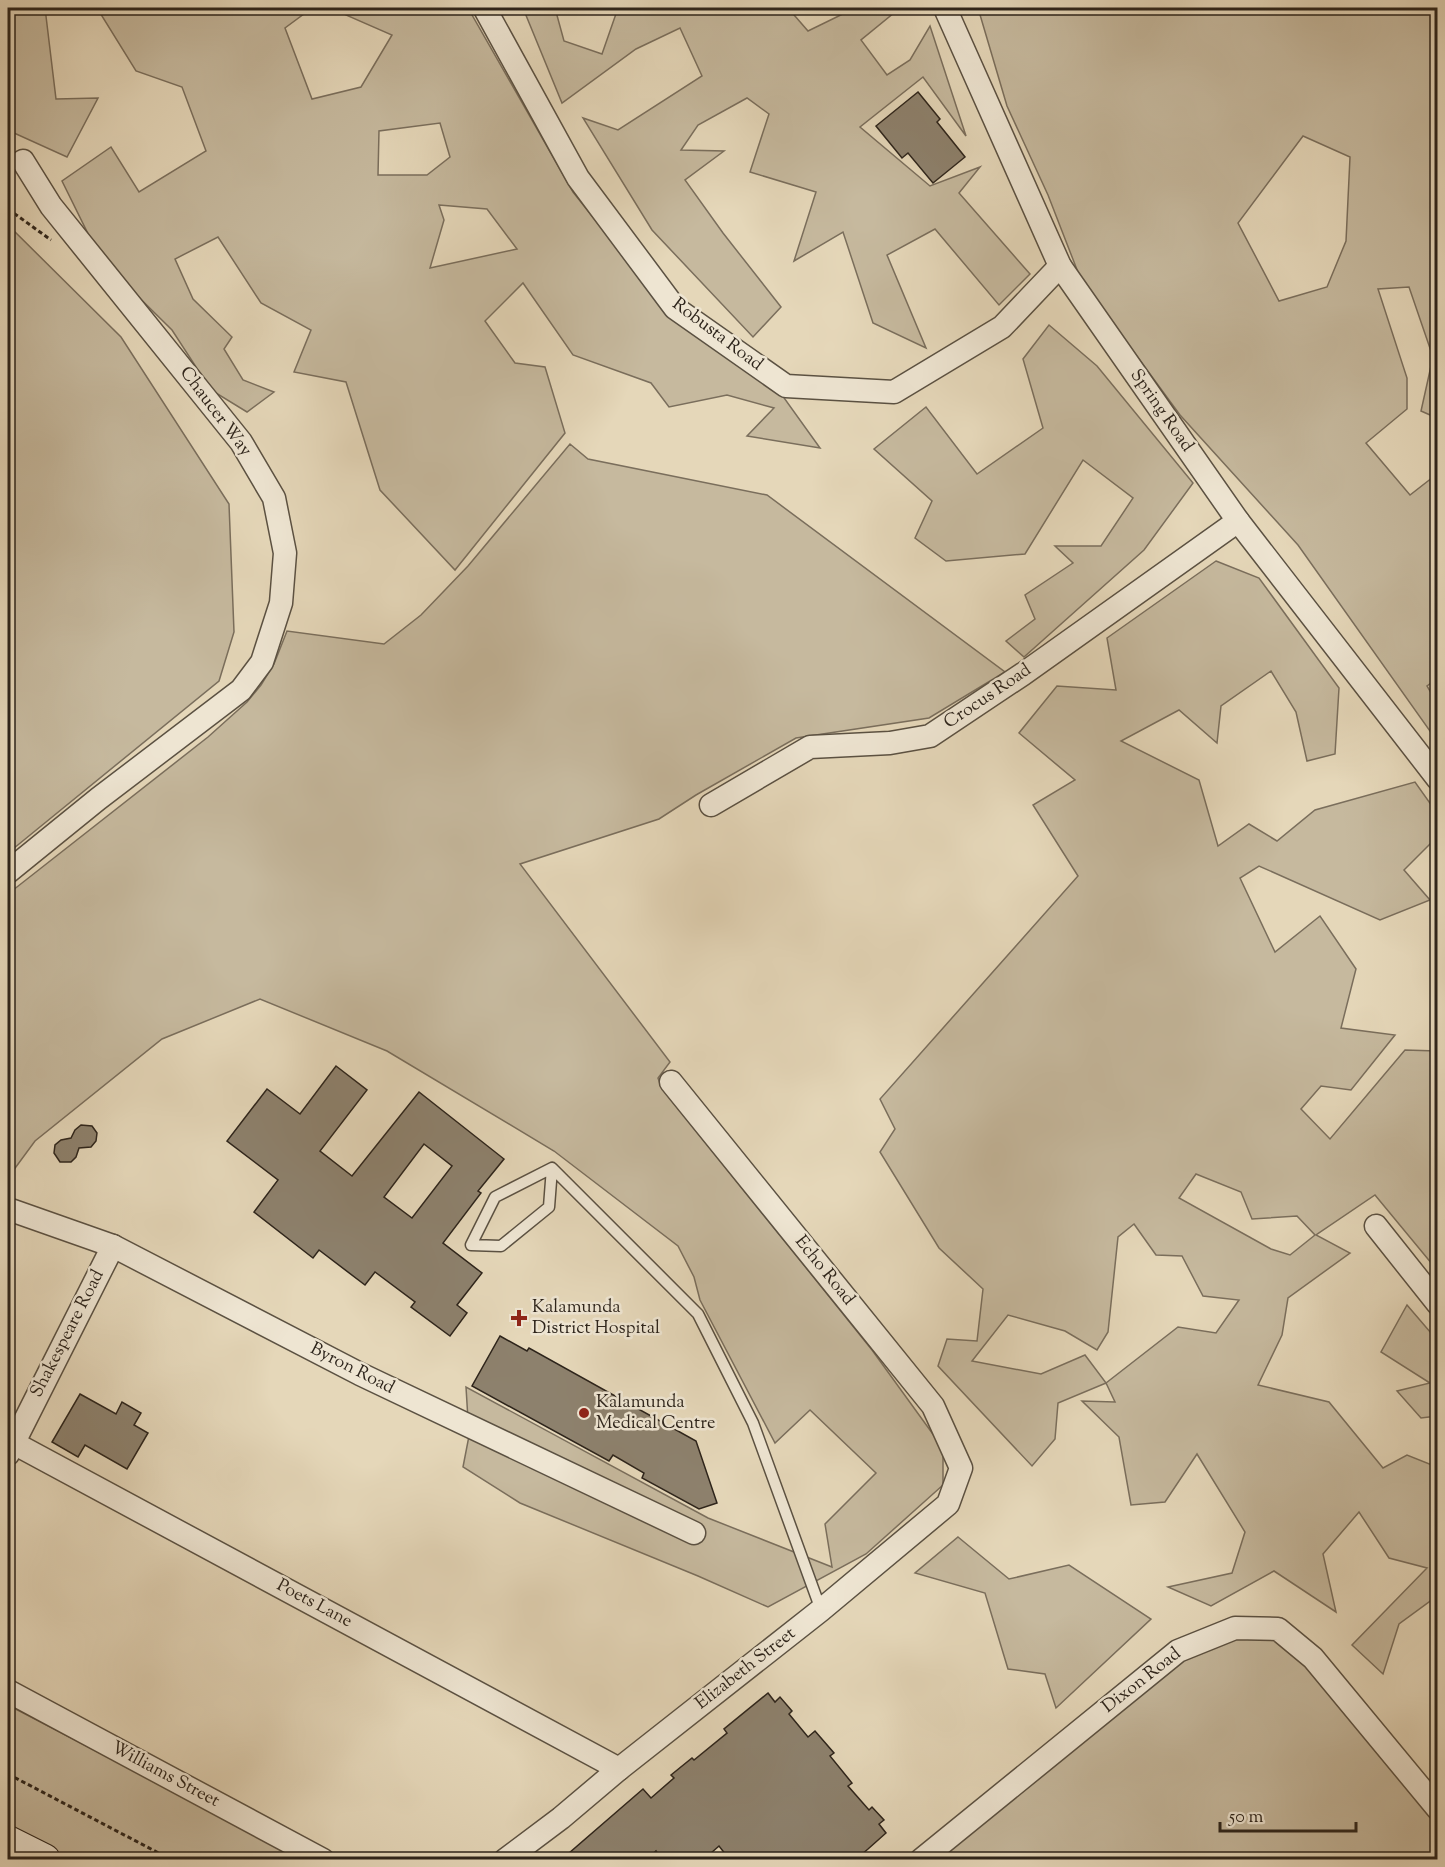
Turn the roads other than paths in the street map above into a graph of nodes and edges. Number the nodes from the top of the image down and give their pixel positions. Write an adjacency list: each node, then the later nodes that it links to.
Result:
1 (945, 8): 4 (street, Spring Road)
2 (485, 9): 4 (street, Robusta Road)
3 (23, 161): 8 (street, Chaucer Way)
4 (1060, 266): 5 (street, Spring Road)
5 (1238, 521): 6 (street, Spring Road); 7 (street, Crocus Road)
6 (1437, 780)
7 (711, 805)
8 (8, 872)
9 (671, 1082): 16 (street, Echo Road)
10 (552, 1168): 10 (lane); 18 (lane)
11 (8, 1209): 13 (street, Byron Road)
12 (1376, 1226): 14 (street)
13 (113, 1246): 15 (street, Shakespeare Road); 17 (street, Byron Road)
14 (1437, 1304)
15 (10, 1446): 20 (street, Poets Lane)
16 (961, 1468): 18 (street, Elizabeth Street)
17 (694, 1533)
18 (821, 1610): 20 (street, Elizabeth Street)
19 (8, 1691): 25 (street, Williams Street)
20 (619, 1769): 23 (street, Elizabeth Street)
21 (1437, 1809): 26 (street, Dixon Road)
22 (8, 1842): 24 (street)
23 (509, 1858)
24 (44, 1860)
25 (323, 1860)
26 (921, 1860)

